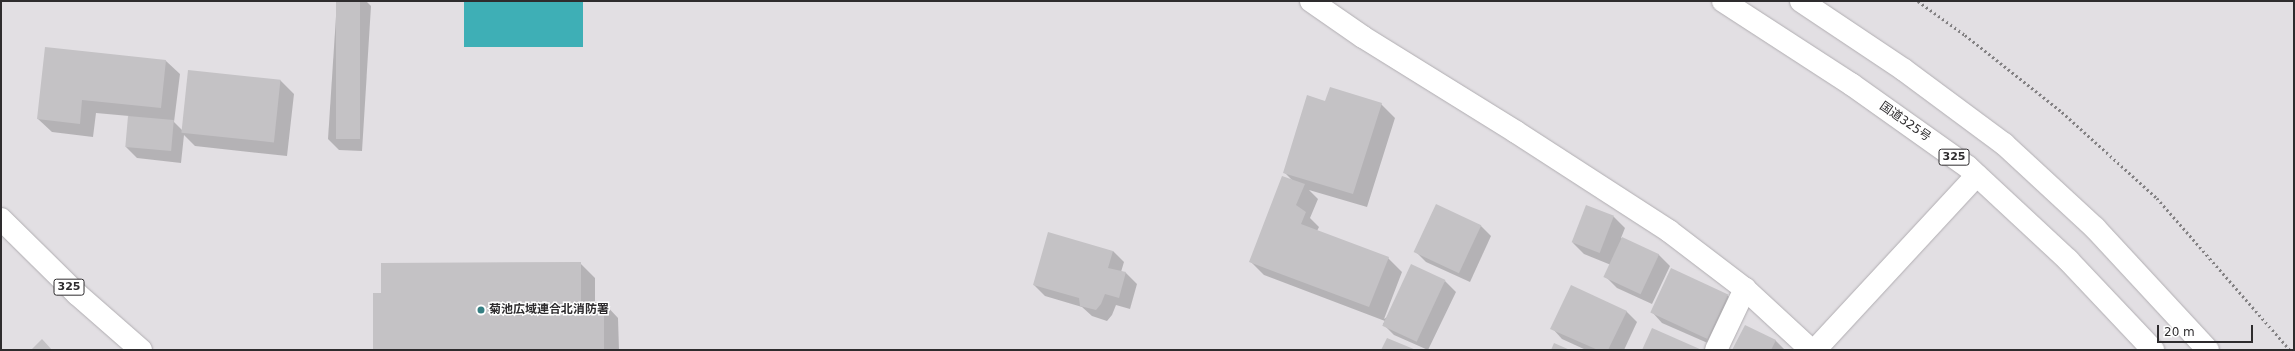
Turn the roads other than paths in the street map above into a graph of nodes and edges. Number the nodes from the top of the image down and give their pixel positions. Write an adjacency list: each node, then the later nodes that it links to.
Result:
1 (1311, 1): 6 (main road)
2 (1723, 1): 4 (main road, 国道325号 / 325)
3 (1801, 1): 12 (main road)
4 (1977, 175): 10 (main road); 11 (main road, 国道325号 / 325)
5 (1, 219): 7 (main road, 325)
6 (1745, 289): 8 (main road); 9 (main road)
7 (141, 350)
8 (1716, 350)
9 (1811, 350)
10 (1815, 350)
11 (2153, 350)
12 (2208, 350)

